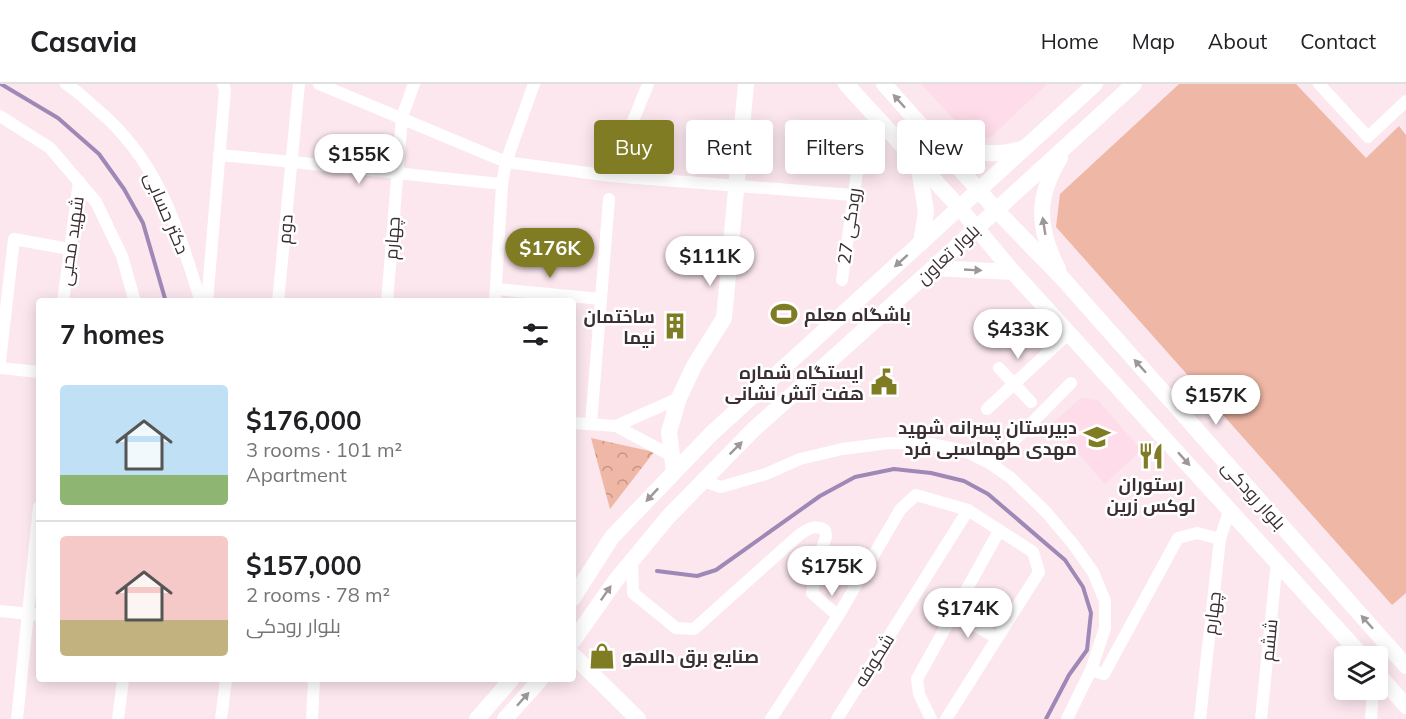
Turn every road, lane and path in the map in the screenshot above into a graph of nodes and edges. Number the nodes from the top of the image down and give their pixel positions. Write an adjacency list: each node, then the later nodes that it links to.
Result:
1 (223, 84): 22 (street)
2 (299, 84): 23 (street, دوم)
3 (319, 84): 16 (street)
4 (414, 84): 16 (street, چهارم)
5 (534, 84): 24 (street)
6 (648, 84): 30 (street)
7 (746, 84): 33 (main road)
8 (846, 84): 18 (main road)
9 (884, 84): 17 (main road, بلوار رودکی, one-way to 9)
10 (1095, 84): 20 (main road, بلوار تعاون)
11 (1134, 84): 19 (main road, بلوار تعاون)
12 (1319, 84): 14 (street)
13 (71, 85): 49 (street, دکتر حسابی)
14 (1406, 101)
15 (0, 116): 31 (street)
16 (402, 117): 24 (street); 25 (street, چهارم)
17 (916, 120)
18 (897, 141)
19 (1071, 142): 38 (main road, بلوار تعاون); 45 (main road, one-way to 19)
20 (1028, 147): 21 (main road); 34 (main road, بلوار تعاون)
21 (985, 154)
22 (219, 155): 23 (street); 50 (street)
23 (292, 161): 25 (street); 51 (street, دوم)
24 (506, 162): 30 (street); 32 (street)
25 (397, 174): 32 (street); 52 (street, چهارم)
26 (856, 174): 35 (street, رودکی 27)
27 (920, 174): 40 (main road)
28 (928, 174): 37 (main road)
29 (965, 174): 34 (main road, بلوار رودکی)
30 (611, 176): 33 (street)
31 (79, 181): 41 (street, شهید محبی); 48 (street)
32 (502, 183): 46 (street)
33 (737, 185): 35 (street); 63 (main road)
34 (980, 191): 37 (main road, بلوار تعاون); 38 (main road, بلوار رودکی)
35 (852, 195): 44 (street, رودکی 27)
36 (609, 199): 55 (street)
37 (960, 208): 39 (main road, بلوار رودکی); 40 (main road, بلوار تعاون)
38 (997, 210): 39 (main road, بلوار تعاون); 45 (main road, بلوار رودکی)
39 (977, 227): 42 (main road, بلوار تعاون); 43 (main road, بلوار رودکی)
40 (921, 243): 69 (main road, بلوار تعاون, one-way to 69)
41 (69, 249): 47 (street, شهید محبی); 57 (street)
42 (933, 268): 43 (main road, one-way to 43); 71 (main road, بلوار تعاون, one-way to 42)
43 (1013, 272): 56 (main road, بلوار رودکی)
44 (842, 280)
45 (1064, 280): 88 (main road, بلوار رودکی, one-way to 45)
46 (495, 295): 53 (street)
47 (63, 298)
48 (134, 298)
49 (200, 298)
50 (207, 298)
51 (278, 298)
52 (387, 298)
53 (574, 298)
54 (576, 298): 55 (street)
55 (601, 299): 67 (street)
56 (1069, 333): 62 (street); 72 (main road, بلوار رودکی, one-way to 72)
57 (0, 361)
58 (0, 368): 60 (street)
59 (999, 368): 62 (street)
60 (36, 372)
61 (1071, 383): 70 (street)
62 (1014, 384): 64 (street); 65 (street)
63 (679, 398): 68 (street); 69 (main road)
64 (1031, 402)
65 (987, 409)
66 (576, 423): 67 (street)
67 (591, 424): 68 (street)
68 (616, 426): 69 (street)
69 (673, 464): 79 (main road, بلوار تعاون, one-way to 79)
70 (991, 464): 71 (street); 89 (street)
71 (703, 481): 77 (main road, بلوار تعاون)
72 (1230, 508): 75 (street, چهارم); 78 (main road, بلوار رودکی)
73 (968, 510): 74 (street); 83 (street); 106 (street, شکوفه)
74 (999, 531): 81 (street); 85 (street)
75 (1220, 540): 89 (street); 110 (street, چهارم)
76 (36, 560): 82 (street)
77 (633, 560): 83 (street); 84 (main road, بلوار تعاون, one-way to 77)
78 (1277, 561): 86 (main road, بلوار رودکی); 111 (street, ششم)
79 (576, 589)
80 (0, 611): 82 (street)
81 (953, 613): 85 (street); 107 (street)
82 (33, 614): 98 (street)
83 (838, 616): 105 (street)
84 (576, 637)
85 (997, 638): 108 (street)
86 (1353, 646)
87 (576, 658): 104 (main road)
88 (1406, 666)
89 (1091, 670): 109 (street)
90 (123, 682): 99 (street)
91 (225, 682): 100 (street)
92 (314, 682): 101 (street)
93 (509, 682): 102 (main road)
94 (538, 682): 103 (main road, one-way to 94)
95 (1388, 686): 97 (main road)
96 (1372, 700): 112 (street)
97 (1406, 706)
98 (17, 719)
99 (118, 719)
100 (221, 719)
101 (312, 719)
102 (477, 719)
103 (505, 719)
104 (638, 719)
105 (771, 719)
106 (837, 719)
107 (931, 719)
108 (946, 719)
109 (1067, 719)
110 (1200, 719)
111 (1262, 719)
112 (1371, 719)

